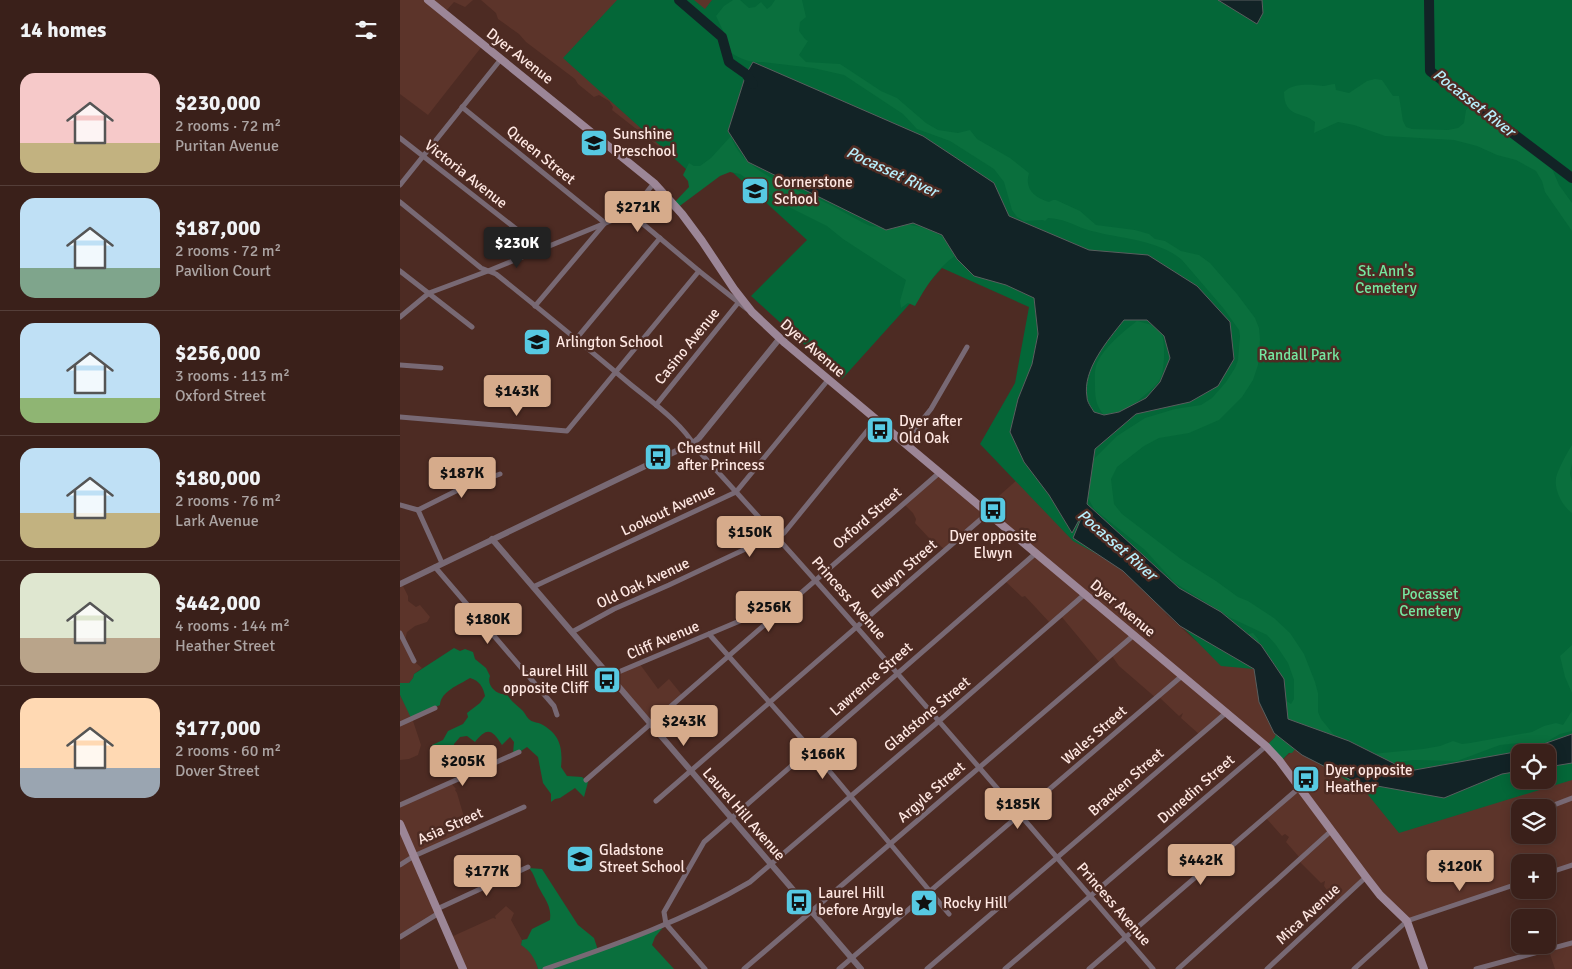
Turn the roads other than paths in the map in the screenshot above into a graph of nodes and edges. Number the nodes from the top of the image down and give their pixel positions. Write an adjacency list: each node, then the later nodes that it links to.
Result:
1 (428, 0): 2 (main road, Dyer Avenue)
2 (501, 59): 3 (street); 6 (main road, Dyer Avenue)
3 (462, 108): 5 (street); 10 (street, Queen Street)
4 (400, 138): 5 (street, Victoria Avenue)
5 (423, 156): 7 (street); 12 (street, Victoria Avenue)
6 (654, 182): 9 (street); 19 (main road, Dyer Avenue)
7 (400, 185)
8 (400, 202): 14 (street, Princess Avenue)
9 (630, 213): 10 (street); 11 (street, Dyer Avenue)
10 (605, 223): 12 (street); 18 (street)
11 (660, 238): 15 (street, Dyer Avenue); 23 (street)
12 (539, 249): 14 (street)
13 (400, 271): 16 (street)
14 (488, 271): 16 (street); 18 (street, Princess Avenue)
15 (699, 271): 17 (street, Dyer Avenue); 27 (street)
16 (429, 293): 20 (street); 21 (street)
17 (738, 303): 19 (street, Dyer Avenue); 29 (street, Casino Avenue)
18 (535, 306): 23 (street, Princess Avenue)
19 (752, 312): 22 (main road, Dyer Avenue)
20 (400, 317)
21 (472, 327)
22 (780, 338): 28 (main road, Dyer Avenue); 32 (street)
23 (576, 339): 27 (street, Princess Avenue)
24 (967, 347): 33 (street)
25 (400, 365): 26 (street)
26 (440, 368)
27 (617, 372): 29 (street, Princess Avenue); 30 (street)
28 (828, 380): 31 (main road, Dyer Avenue); 36 (street, Lookout Avenue)
29 (656, 405): 32 (street, Princess Avenue)
30 (400, 417)
31 (876, 420): 33 (main road, Dyer Avenue); 40 (street, Old Oak Avenue)
32 (693, 443): 36 (street, Princess Avenue); 41 (street)
33 (904, 443): 34 (main road, Dyer Avenue)
34 (939, 473): 39 (main road, Dyer Avenue); 44 (street, Oxford Street)
35 (500, 474): 38 (street)
36 (736, 492): 40 (street, Princess Avenue); 46 (street, Lookout Avenue)
37 (400, 505): 38 (street)
38 (418, 510): 43 (street)
39 (988, 513): 42 (main road, Dyer Avenue); 49 (street, Elwyn Street)
40 (778, 536): 44 (street, Princess Avenue); 50 (street, Old Oak Avenue)
41 (492, 539): 43 (street); 46 (street, Laurel Hill Avenue)
42 (1036, 553): 47 (main road, Dyer Avenue); 56 (street, Lawrence Street)
43 (438, 565): 45 (street); 62 (street)
44 (816, 579): 48 (street, Oxford Street); 49 (street, Princess Avenue)
45 (400, 584)
46 (533, 587): 50 (street, Laurel Hill Avenue)
47 (1085, 594): 53 (main road, Dyer Avenue); 63 (street, Gladstone Street)
48 (783, 609): 52 (street, Cliff Avenue); 54 (street, Oxford Street)
49 (857, 627): 56 (street, Princess Avenue); 59 (street, Elwyn Street)
50 (572, 632): 58 (street, Laurel Hill Avenue)
51 (400, 633): 55 (street)
52 (709, 634): 54 (street); 58 (street, Cliff Avenue)
53 (1134, 635): 57 (main road, Dyer Avenue); 69 (street, Argyle Street)
54 (728, 654): 59 (street); 65 (street, Oxford Street)
55 (414, 661)
56 (898, 672): 63 (street, Princess Avenue); 67 (street, Lawrence Street)
57 (1183, 675): 61 (main road, Dyer Avenue); 79 (street, Wales Street)
58 (609, 676): 65 (street, Laurel Hill Avenue)
59 (770, 702): 67 (street); 70 (street, Elwyn Street)
60 (435, 708): 64 (street)
61 (1227, 712): 66 (main road, Dyer Avenue); 85 (street, Bracken Street)
62 (557, 715)
63 (939, 721): 69 (street, Princess Avenue); 73 (street, Gladstone Street)
64 (400, 724)
65 (650, 724): 70 (street, Laurel Hill Avenue); 71 (street, Oxford Street)
66 (1266, 746): 72 (main road, Dyer Avenue); 94 (street, Dunedin Street)
67 (810, 748): 73 (street); 80 (street, Lawrence Street)
68 (519, 752): 77 (street)
69 (979, 768): 79 (street, Princess Avenue); 83 (street, Argyle Street)
70 (690, 771): 75 (street, Elwyn Street); 80 (street, Laurel Hill Avenue)
71 (586, 780)
72 (1300, 788): 82 (main road, Dyer Avenue); 101 (street)
73 (850, 796): 83 (street); 87 (street, Gladstone Street)
74 (1572, 798): 76 (street)
75 (656, 801)
76 (1556, 804)
77 (400, 806)
78 (524, 807): 84 (street, Asia Street)
79 (1020, 815): 85 (street, Princess Avenue); 93 (street, Wales Street)
80 (730, 818): 87 (street, Laurel Hill Avenue); 99 (street, Lawrence Street)
81 (400, 824): 84 (main road)
82 (1332, 831): 91 (main road, Dyer Avenue); 115 (street)
83 (890, 843): 93 (street); 96 (street, Argyle Street)
84 (414, 856): 86 (street, Asia Street); 95 (main road)
85 (1057, 858): 94 (street, Princess Avenue); 111 (street, Bracken Street)
86 (400, 864)
87 (771, 864): 96 (street, Laurel Hill Avenue); 99 (street, Gladstone Street)
88 (1572, 865): 90 (street)
89 (528, 866): 95 (street)
90 (1556, 870)
91 (1366, 877): 98 (main road, Dyer Avenue); 116 (street, Mica Avenue)
92 (1511, 886): 98 (street)
93 (929, 892): 97 (street); 103 (street, Wales Street)
94 (1090, 896): 101 (street, Princess Avenue); 112 (street, Dunedin Street)
95 (438, 911): 100 (street); 104 (main road)
96 (811, 911): 103 (street, Laurel Hill Avenue); 108 (street, Argyle Street)
97 (949, 914)
98 (1407, 921): 117 (street); 118 (main road, Dyer Avenue)
99 (666, 924): 106 (street, Gladstone Street); 107 (street)
100 (400, 936)
101 (1126, 937): 113 (street); 114 (street, Princess Avenue)
102 (1572, 943): 119 (street)
103 (852, 958): 109 (street, Wales Street); 110 (street, Laurel Hill Avenue)
104 (462, 966): 105 (street)
105 (454, 969)
106 (545, 969)
107 (705, 969)
108 (744, 969)
109 (840, 969)
110 (861, 969)
111 (927, 969)
112 (1006, 969)
113 (1089, 969)
114 (1153, 969)
115 (1178, 969)
116 (1267, 969)
117 (1354, 969)
118 (1424, 969)
119 (1476, 969)

